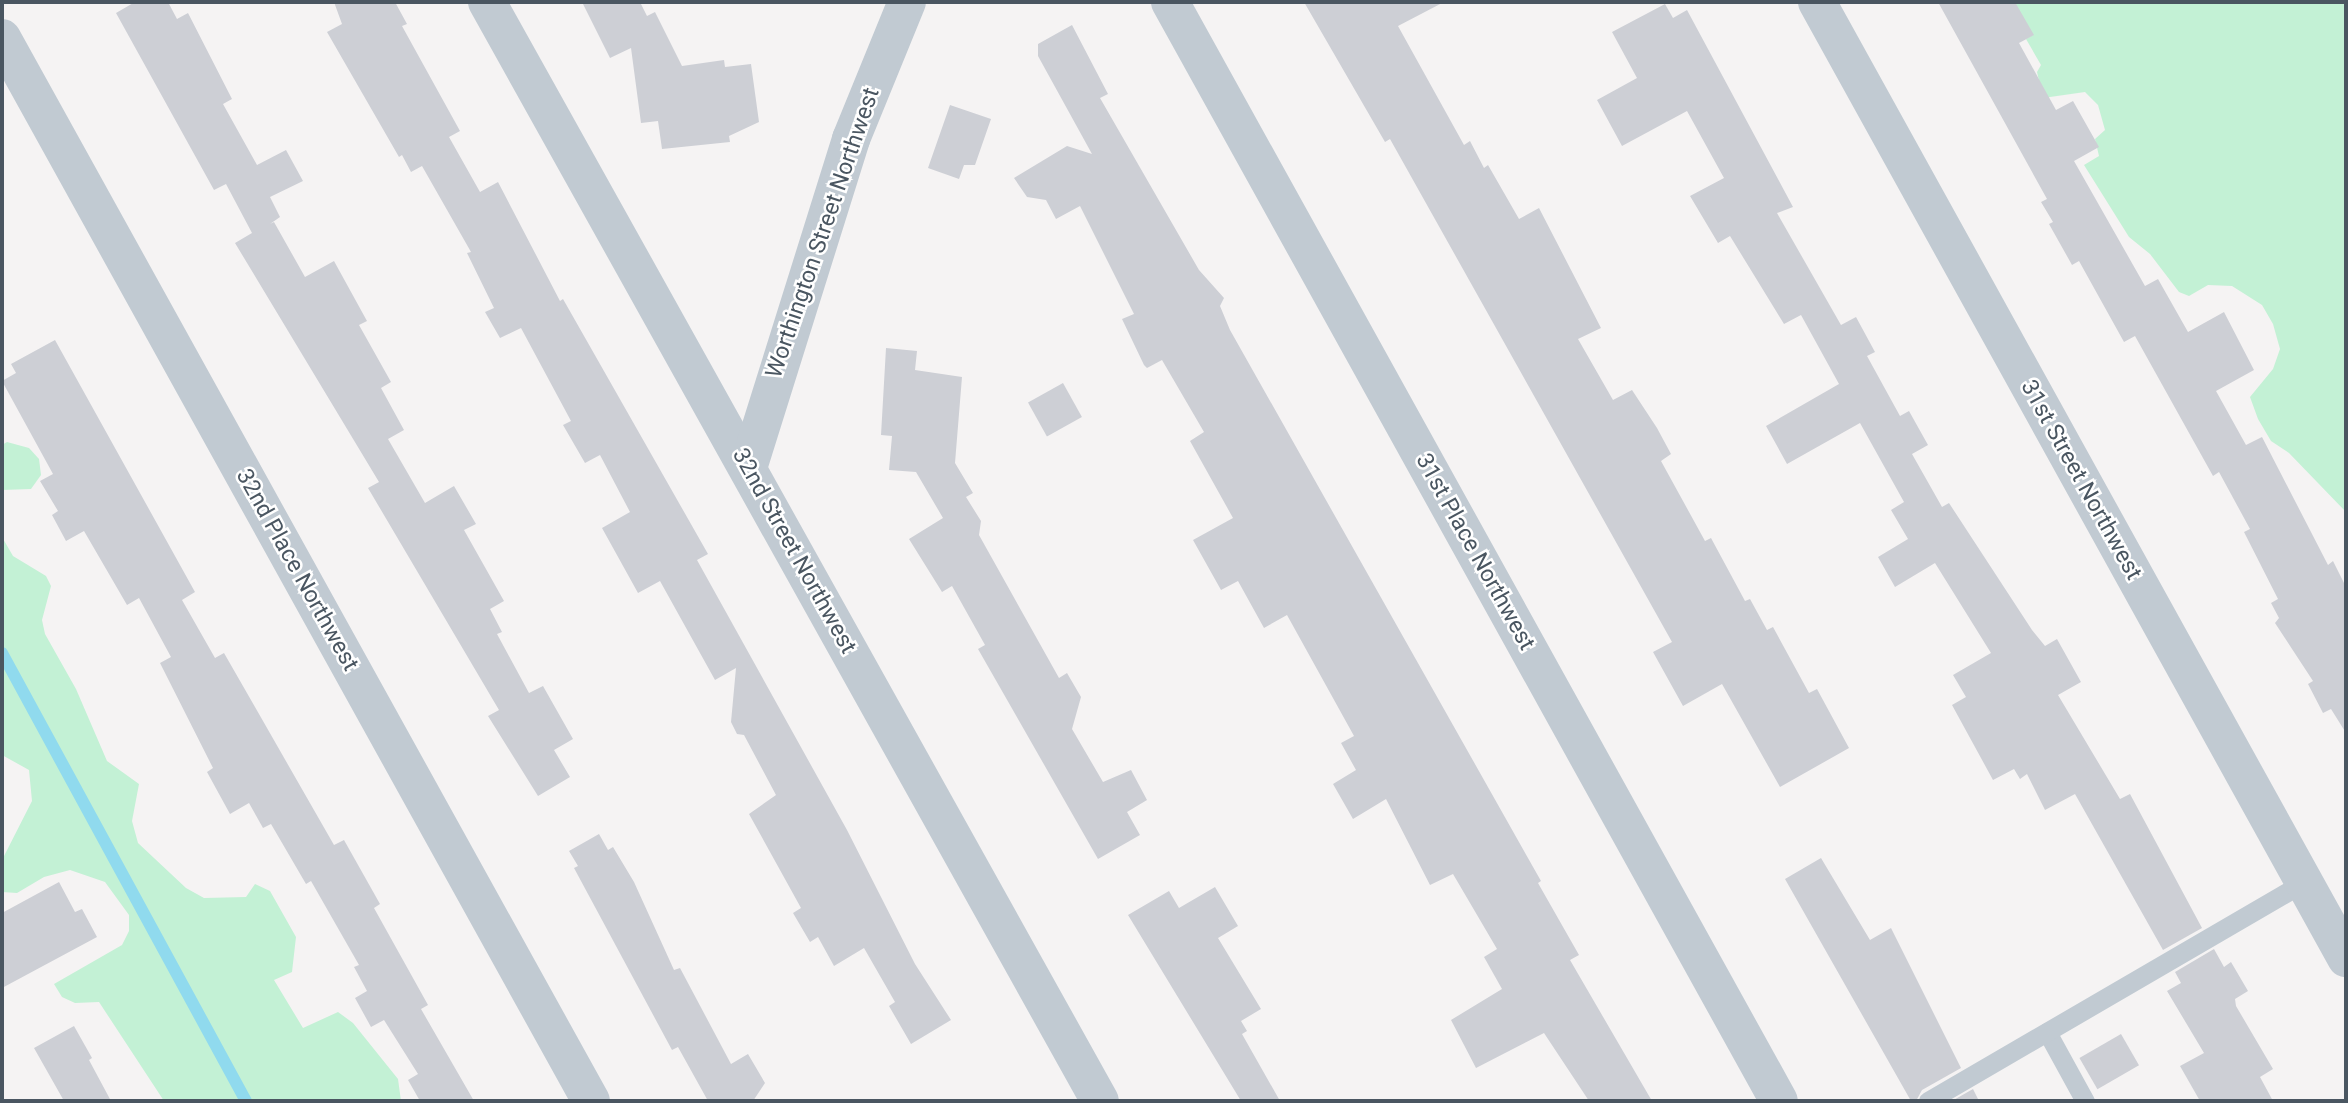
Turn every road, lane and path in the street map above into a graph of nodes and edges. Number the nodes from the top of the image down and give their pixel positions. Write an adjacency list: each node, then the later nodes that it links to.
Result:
1 (487, 2): 6 (street, 32nd Street Northwest)
2 (907, 2): 6 (street, Worthington Street Northwest)
3 (1170, 2): 12 (street, 31st Place Northwest)
4 (1817, 2): 7 (street, 31st Street Northwest)
5 (2, 38): 10 (street, 32nd Place Northwest)
6 (748, 468): 11 (street, 32nd Street Northwest)
7 (2305, 882): 8 (street, 31st Street Northwest); 9 (lane)
8 (2346, 958)
9 (2047, 1032): 13 (lane); 14 (lane)
10 (592, 1101)
11 (1100, 1101)
12 (1779, 1101)
13 (1928, 1101)
14 (2085, 1101)

